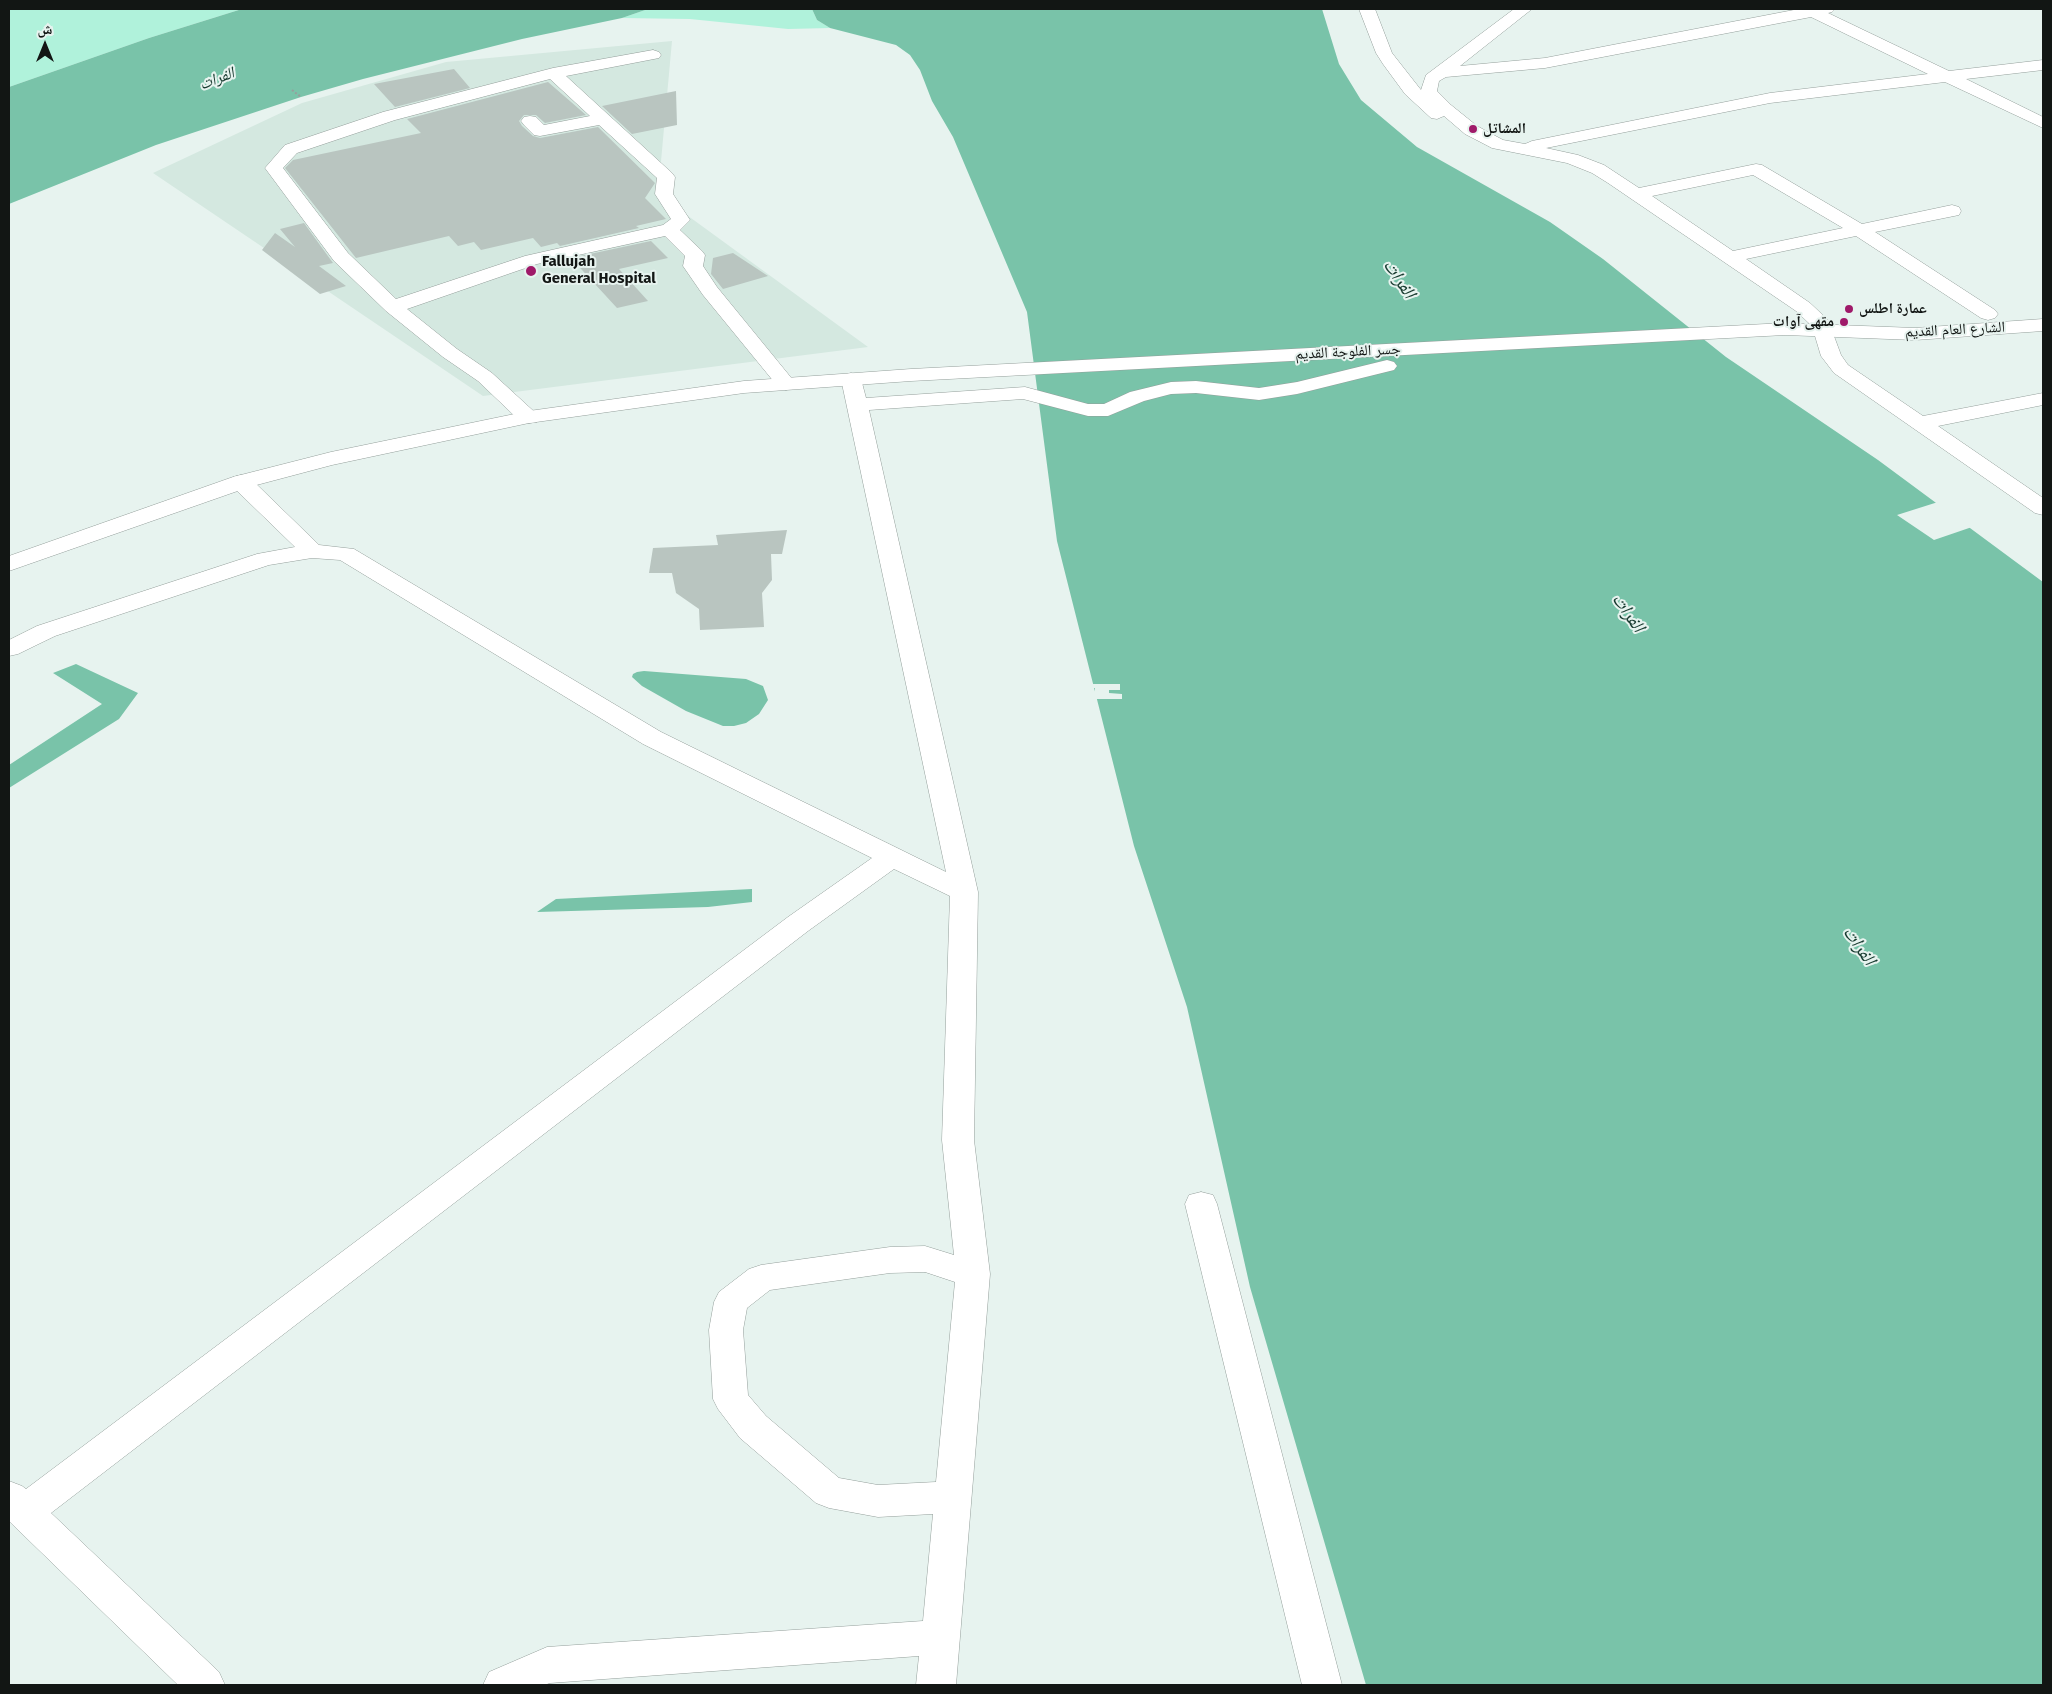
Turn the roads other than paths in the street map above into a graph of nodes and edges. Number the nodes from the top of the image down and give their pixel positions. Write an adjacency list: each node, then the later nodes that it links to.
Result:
1 (1367, 9): 8 (street)
2 (1524, 9): 7 (street)
3 (1816, 10): 7 (street); 9 (street)
4 (652, 56): 6 (street)
5 (2043, 65): 9 (street)
6 (553, 73): 10 (street); 19 (street)
7 (1439, 74): 8 (street); 13 (street)
8 (1398, 75): 13 (street)
9 (1947, 77): 12 (street); 13 (street)
10 (602, 119): 11 (street); 16 (street)
11 (530, 120)
12 (2043, 123)
13 (1509, 151): 14 (street); 23 (street)
14 (1637, 194): 17 (street); 18 (street)
15 (1952, 210): 17 (street)
16 (669, 229): 19 (street); 26 (street)
17 (1859, 230): 18 (street); 21 (street)
18 (1730, 257): 23 (street)
19 (394, 308): 29 (street)
20 (2043, 311): 21 (street, الشارع العام القديم)
21 (1988, 314): 24 (street, الشارع العام القديم)
22 (2043, 325): 24 (street, الشارع العام القديم)
23 (1805, 330): 24 (street, الشارع العام القديم); 27 (street, جسر الفلوجة القديم); 30 (street); 33 (street)
24 (1867, 332)
25 (1387, 366): 27 (street)
26 (786, 384): 27 (street); 29 (street)
27 (854, 392): 38 (street)
28 (2043, 399): 30 (street)
29 (529, 417): 31 (street)
30 (1918, 423): 32 (street)
31 (241, 482): 34 (street); 35 (street)
32 (2039, 501)
33 (2043, 521)
34 (312, 551): 36 (street); 37 (street)
35 (9, 564)
36 (9, 649)
37 (892, 857): 38 (street); 42 (street)
38 (964, 892): 40 (street)
39 (1202, 1204): 47 (street)
40 (973, 1274): 41 (street); 41 (street)
41 (953, 1497): 43 (street)
42 (16, 1504): 44 (street)
43 (940, 1637): 45 (street); 46 (street)
44 (198, 1684)
45 (503, 1685)
46 (936, 1685)
47 (1322, 1685)

